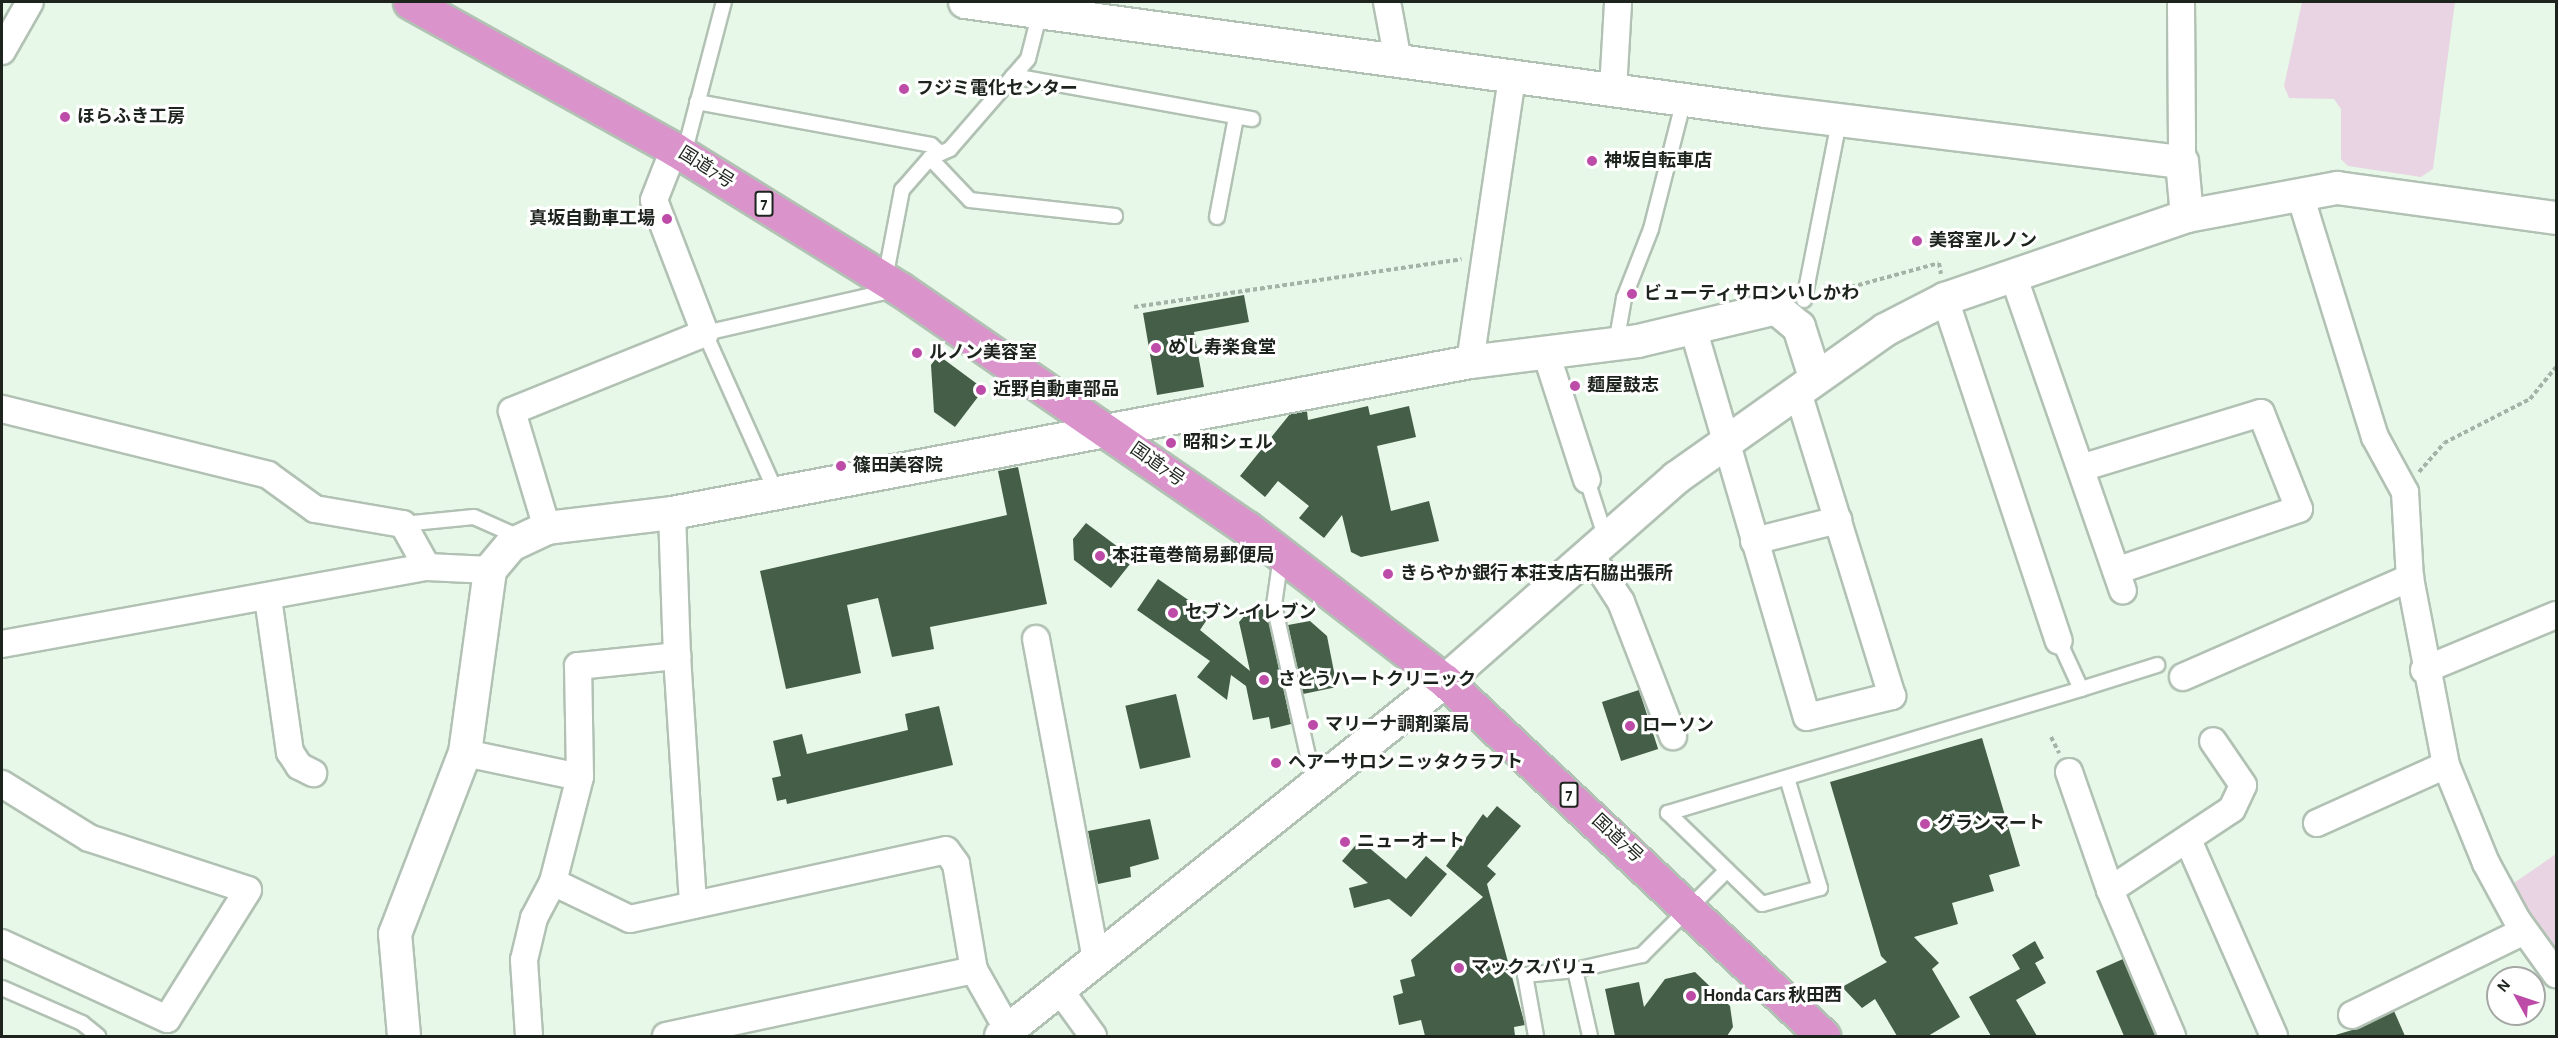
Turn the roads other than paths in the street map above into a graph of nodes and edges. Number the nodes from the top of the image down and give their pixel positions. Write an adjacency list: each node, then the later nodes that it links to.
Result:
1 (30, 2): 9 (street)
2 (410, 2): 19 (highway, 国道7号 / 7)
3 (724, 2): 15 (lane)
4 (965, 2): 8 (street)
5 (1387, 2): 10 (street)
6 (1618, 2): 13 (street)
7 (2181, 2): 21 (street)
8 (1043, 7): 10 (street); 12 (lane)
9 (2, 51)
10 (1398, 62): 11 (street)
11 (1512, 75): 13 (street); 35 (street)
12 (1013, 76): 16 (lane); 20 (lane)
13 (1613, 90): 14 (street)
14 (1684, 100): 18 (street); 33 (lane)
15 (698, 102): 19 (lane); 20 (lane)
16 (1236, 117): 17 (lane); 25 (lane)
17 (1252, 120)
18 (1839, 121): 21 (street); 30 (lane)
19 (679, 151): 28 (highway, 国道7号 / 7); 32 (street)
20 (935, 156): 23 (lane); 28 (lane)
21 (2182, 162): 24 (street)
22 (2300, 195): 24 (street); 26 (street); 52 (street)
23 (1115, 216)
24 (2187, 216): 27 (street)
25 (1217, 217)
26 (2556, 218)
27 (2013, 275): 29 (street); 40 (street)
28 (893, 284): 32 (lane); 38 (highway, 国道7号 / 7)
29 (1945, 299): 36 (street); 56 (street)
30 (1804, 300)
31 (1693, 328): 33 (street); 36 (street); 39 (street)
32 (705, 333): 42 (lane); 46 (street)
33 (1616, 344): 34 (street)
34 (1546, 352): 35 (street); 41 (street)
35 (1470, 362): 38 (street)
36 (1807, 385): 39 (street); 44 (street)
37 (2, 409): 45 (street)
38 (1106, 429): 42 (street); 49 (highway, 国道7号 / 7)
39 (1724, 443): 47 (street); 48 (street)
40 (2081, 468): 40 (street)
41 (1587, 480): 48 (lane)
42 (776, 492): 43 (street)
43 (672, 513): 46 (street); 58 (street)
44 (1838, 520): 47 (street); 47 (street)
45 (403, 524): 46 (lane); 50 (street)
46 (536, 533): 51 (street)
47 (1754, 540)
48 (1598, 547): 62 (street); 64 (street)
49 (1281, 555): 62 (highway, 国道7号 / 7); 72 (lane)
50 (427, 567): 51 (street); 53 (street)
51 (490, 570): 66 (street)
52 (2410, 578): 60 (street); 61 (street)
53 (268, 598): 57 (street); 69 (street)
54 (2556, 615): 60 (street)
55 (1036, 639): 83 (street)
56 (2059, 641): 63 (lane)
57 (2, 644)
58 (677, 656): 70 (street); 79 (street)
59 (2157, 665): 63 (lane)
60 (2424, 670): 67 (street)
61 (2183, 677)
62 (1445, 681): 72 (street); 80 (highway, 国道7号 / 7)
63 (2081, 689): 71 (lane)
64 (1672, 736)
65 (2213, 741): 75 (street)
66 (465, 753): 70 (street); 92 (street)
67 (2446, 765): 74 (street); 81 (street)
68 (2070, 772): 78 (street)
69 (313, 773)
70 (580, 777): 77 (street)
71 (1787, 778): 76 (lane); 76 (lane)
72 (1314, 783): 83 (street)
73 (2, 784): 82 (street)
74 (2317, 823)
75 (2188, 840): 78 (street); 100 (street)
76 (1727, 870): 80 (lane)
77 (554, 882): 79 (street); 93 (street)
78 (2110, 890): 99 (street)
79 (693, 903): 84 (street)
80 (1692, 910): 85 (lane); 98 (highway, 国道7号 / 7)
81 (2524, 931): 86 (street); 89 (street)
82 (2, 943)
83 (1096, 960): 88 (street)
84 (974, 970): 90 (street); 94 (street)
85 (1575, 970): 96 (lane); 97 (lane)
86 (2556, 974)
87 (2, 988): 91 (lane)
88 (1059, 989): 90 (street); 95 (street)
89 (2352, 1015)
90 (1005, 1033)
91 (98, 1036)
92 (404, 1036)
93 (529, 1036)
94 (666, 1036)
95 (1093, 1036)
96 (1536, 1036)
97 (1590, 1036)
98 (1823, 1036)
99 (2172, 1036)
100 (2274, 1036)

